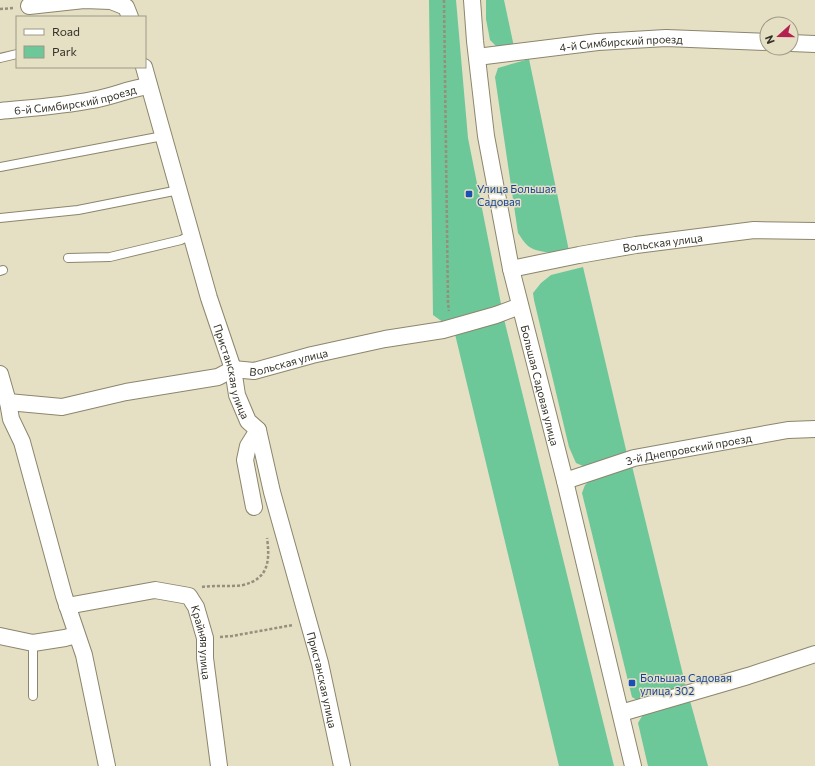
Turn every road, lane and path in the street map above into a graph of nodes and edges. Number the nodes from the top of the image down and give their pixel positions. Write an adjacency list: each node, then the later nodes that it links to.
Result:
1 (111, 0): 4 (street); 5 (street)
2 (444, 0): 24 (path)
3 (472, 0): 10 (street, Большая Садовая улица)
4 (29, 6)
5 (130, 16)
6 (759, 42): 10 (street, 4-й Симбирский проезд)
7 (799, 43): 8 (street)
8 (815, 44)
9 (16, 54): 11 (lane)
10 (477, 57): 22 (street, Большая Садовая улица)
11 (0, 58)
12 (144, 68): 13 (street, Пристанская улица)
13 (149, 86): 14 (street, 6-й Симбирский проезд); 15 (street, Пристанская улица)
14 (0, 111)
15 (164, 136): 16 (lane); 17 (street, Пристанская улица)
16 (0, 167)
17 (179, 190): 18 (lane); 20 (street, Пристанская улица)
18 (0, 218)
19 (815, 231): 22 (street, Вольская улица)
20 (192, 235): 21 (lane); 25 (street, Пристанская улица)
21 (68, 258)
22 (511, 269): 23 (street, Большая Садовая улица)
23 (520, 306): 24 (street, Вольская улица); 30 (street, Большая Садовая улица)
24 (453, 327): 25 (street, Вольская улица)
25 (233, 369): 27 (street, Вольская улица); 29 (street, Пристанская улица)
26 (0, 374): 27 (street)
27 (8, 402): 34 (street)
28 (815, 429): 30 (street, 3-й Днепровский проезд)
29 (258, 430): 31 (street); 35 (street, Пристанская улица)
30 (565, 481): 42 (street, Большая Садовая улица)
31 (254, 507)
32 (266, 531): 33 (path)
33 (189, 596): 34 (street, Крайняя улица); 38 (street, Крайняя улица)
34 (67, 606): 36 (street)
35 (308, 620): 38 (path); 45 (street, Пристанская улица)
36 (76, 635): 39 (street); 43 (street)
37 (0, 636): 39 (street)
38 (205, 638): 44 (street, Крайняя улица)
39 (33, 643): 41 (lane)
40 (815, 654): 42 (street)
41 (33, 696)
42 (621, 714): 46 (street, Большая Садовая улица)
43 (107, 766)
44 (220, 766)
45 (342, 766)
46 (633, 766)

